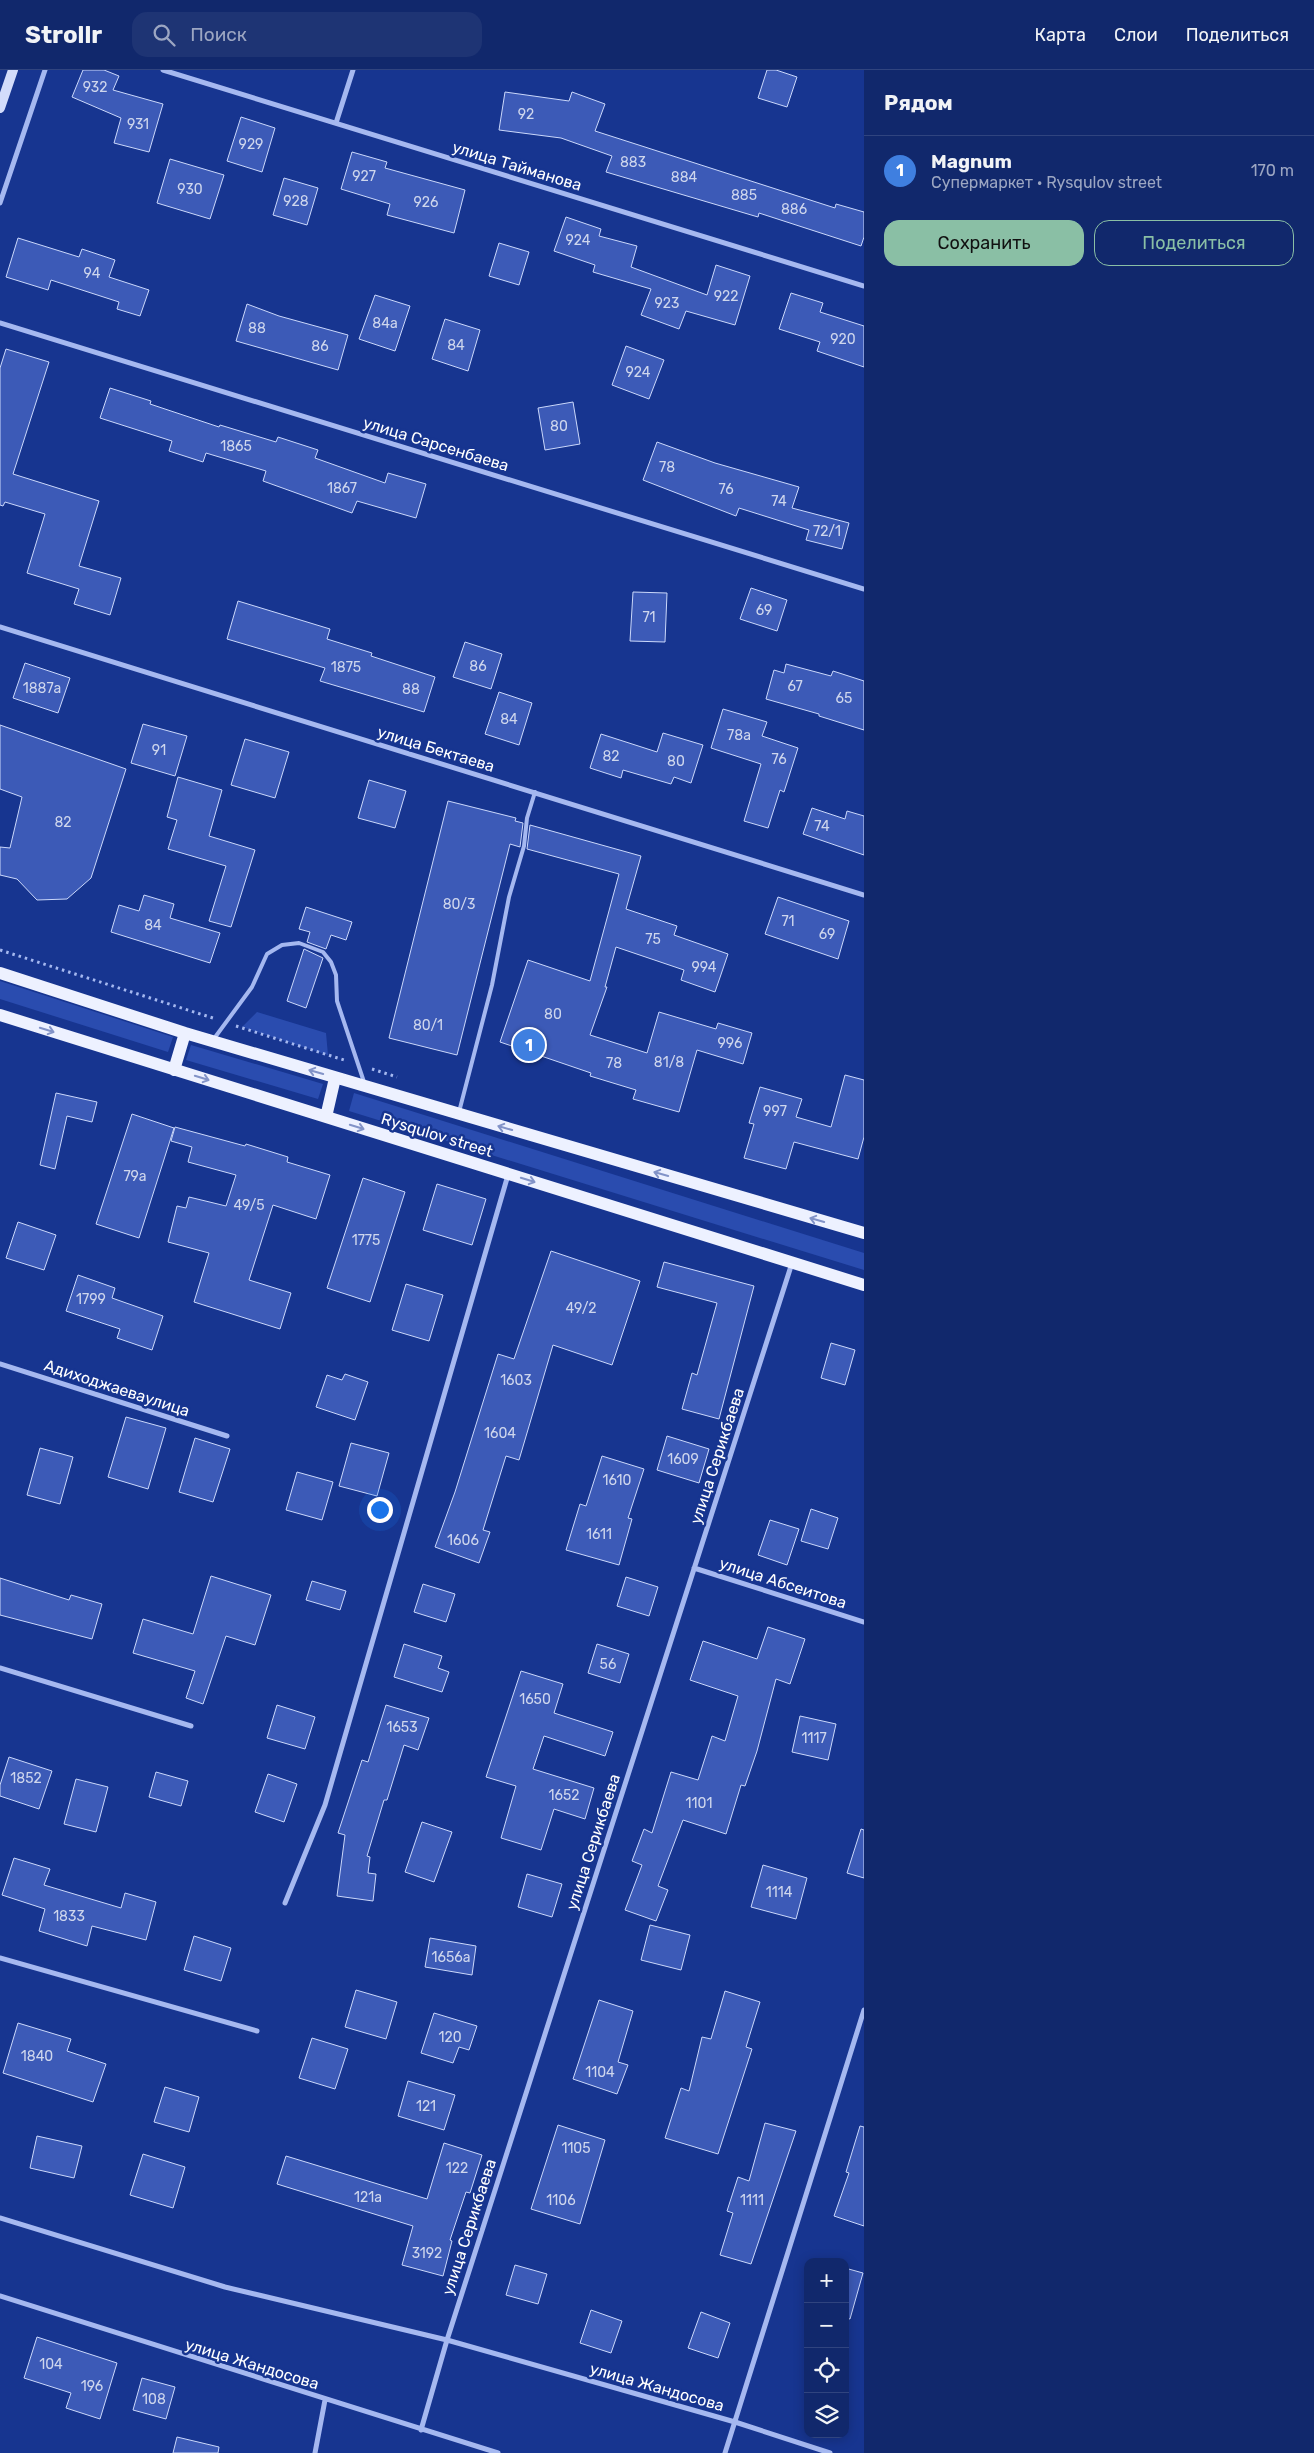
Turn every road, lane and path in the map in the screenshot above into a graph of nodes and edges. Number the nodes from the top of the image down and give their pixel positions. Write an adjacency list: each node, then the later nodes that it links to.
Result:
1 (13, 70): 5 (main road)
2 (45, 70): 7 (street)
3 (163, 70): 6 (street, улица Тайманова)
4 (353, 70): 6 (street)
5 (0, 108)
6 (336, 123): 8 (street, улица Тайманова)
7 (0, 202)
8 (864, 286)
9 (0, 323): 10 (street, улица Сарсенбаева)
10 (864, 589)
11 (0, 628): 12 (street, улица Бектаева)
12 (535, 792): 13 (street, улица Бектаева); 25 (lane)
13 (864, 895)
14 (0, 950): 17 (path)
15 (0, 973): 18 (main road, Rysqulov street)
16 (0, 1015): 21 (main road, Rysqulov street, one-way to 21)
17 (226, 1022): 19 (lane); 20 (path); 20 (lane)
18 (185, 1033): 19 (main road, Rysqulov street); 21 (main road)
19 (212, 1041): 22 (main road, Rysqulov street, one-way to 19)
20 (359, 1065): 23 (path); 24 (lane)
21 (174, 1070): 26 (main road, Rysqulov street, one-way to 26)
22 (335, 1078): 24 (main road, Rysqulov street); 26 (main road)
23 (406, 1080)
24 (366, 1087): 25 (main road, Rysqulov street)
25 (458, 1114): 28 (main road, Rysqulov street, one-way to 25)
26 (326, 1117): 27 (main road, Rysqulov street, one-way to 27)
27 (508, 1174): 29 (main road, Rysqulov street, one-way to 29); 37 (street)
28 (864, 1233)
29 (792, 1263): 30 (main road, Rysqulov street); 33 (street, улица Серикбаева)
30 (864, 1285)
31 (0, 1364): 32 (street, Адиходжаеваулица)
32 (227, 1436)
33 (694, 1568): 34 (street, улица Абсеитова); 43 (street, улица Серикбаева)
34 (864, 1622)
35 (0, 1668): 36 (street)
36 (191, 1726)
37 (285, 1903)
38 (0, 1958): 40 (street)
39 (864, 2010): 45 (street)
40 (257, 2031)
41 (0, 2218): 43 (street, улица Жандосова)
42 (0, 2296): 44 (street, улица Жандосова)
43 (447, 2340): 45 (street, улица Жандосова); 46 (street, улица Серикбаева)
44 (325, 2400): 46 (street, улица Жандосова); 47 (street)
45 (735, 2422): 49 (street); 50 (street, улица Жандосова)
46 (421, 2430): 48 (street, улица Жандосова)
47 (315, 2453)
48 (498, 2453)
49 (726, 2453)
50 (830, 2453)

